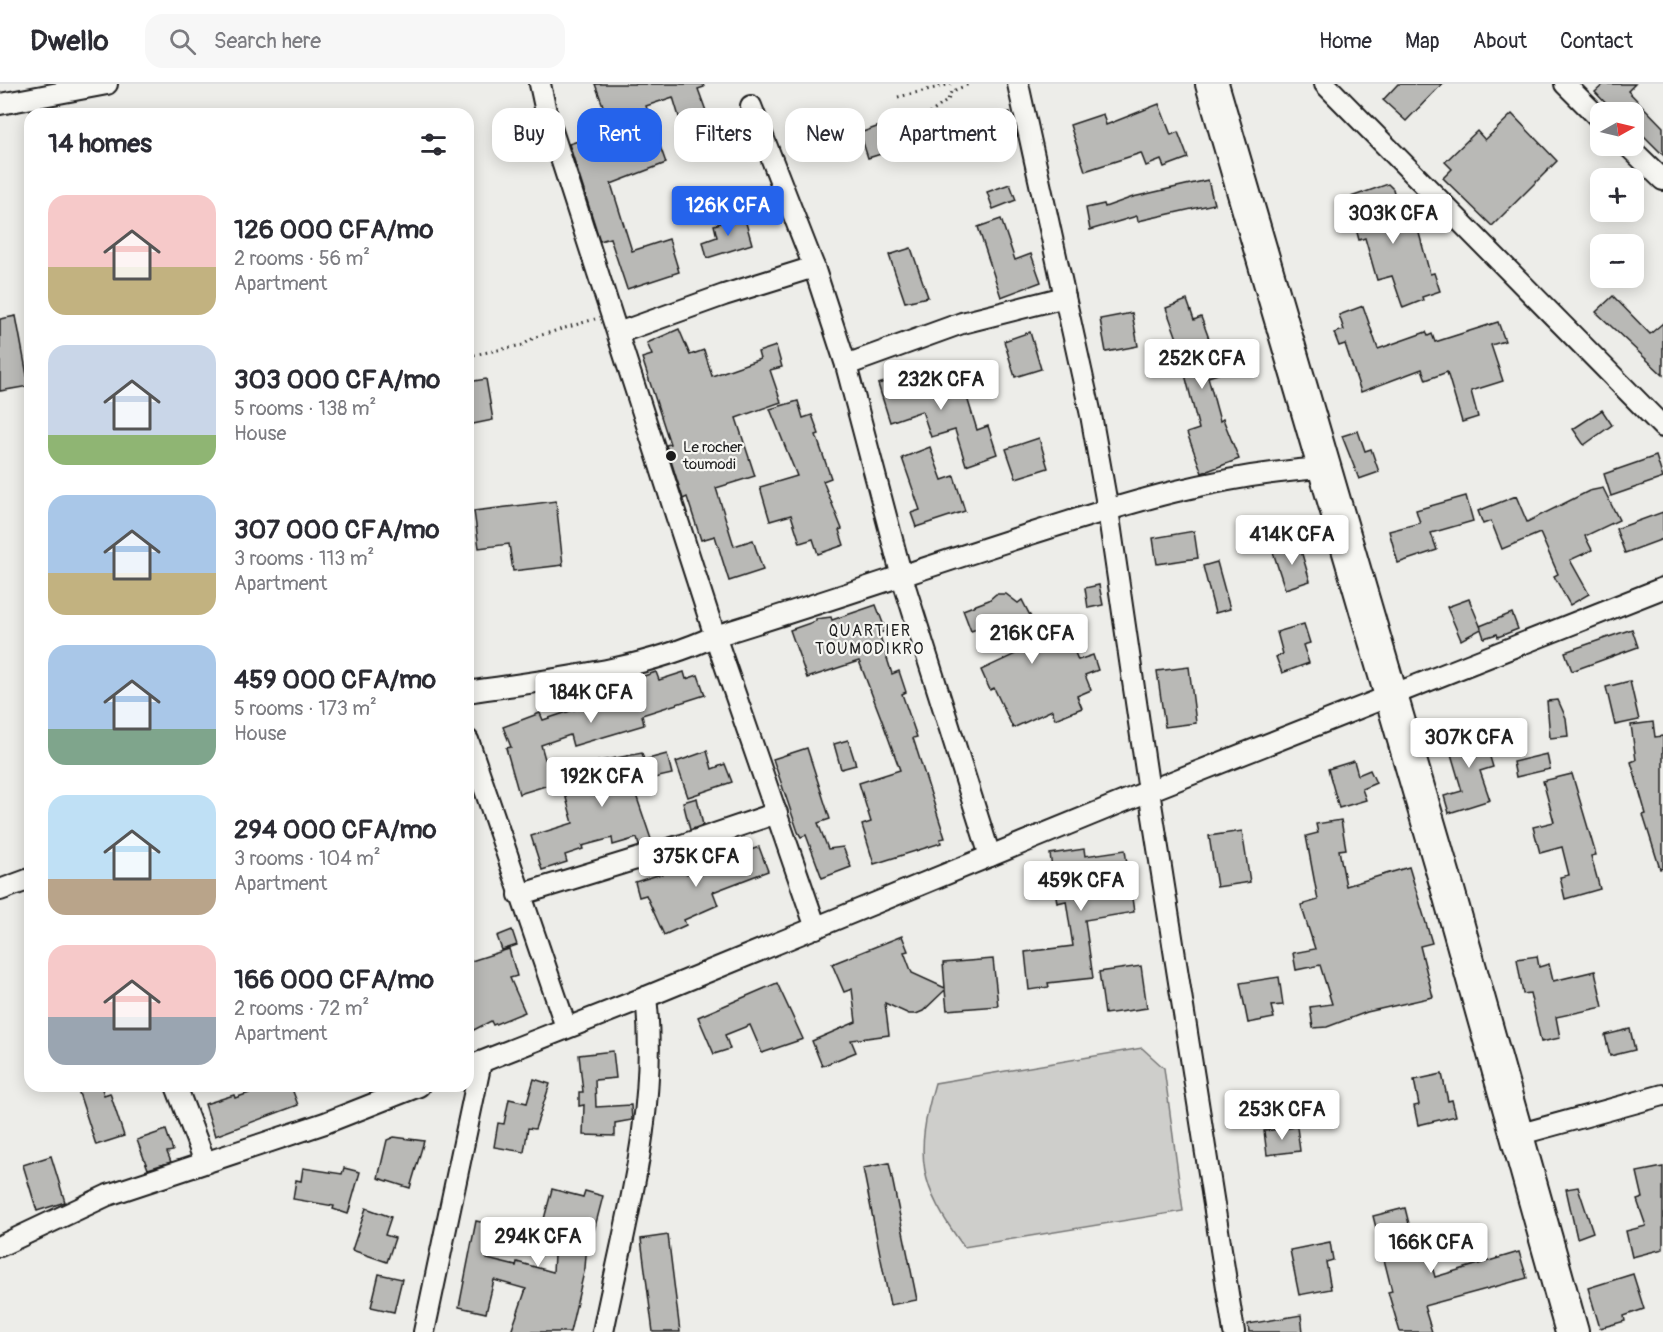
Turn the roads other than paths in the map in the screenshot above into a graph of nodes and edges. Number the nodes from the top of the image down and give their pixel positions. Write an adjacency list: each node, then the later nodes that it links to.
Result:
1 (107, 84): 7 (street)
2 (540, 84): 14 (street)
3 (1018, 84): 13 (street)
4 (1212, 84): 17 (main road)
5 (1565, 84): 9 (street)
6 (1336, 88): 16 (street)
7 (0, 104)
8 (751, 106): 12 (street)
9 (1590, 109)
10 (1638, 156): 11 (street)
11 (1663, 180)
12 (814, 267): 14 (street); 15 (street)
13 (1065, 297): 15 (street); 18 (street)
14 (618, 333): 21 (street)
15 (846, 365): 19 (street)
16 (1663, 427)
17 (1324, 468): 18 (street); 23 (main road)
18 (1108, 510): 19 (street); 25 (street)
19 (902, 577): 21 (street); 27 (street)
20 (1663, 588): 23 (street)
21 (715, 636): 22 (street); 26 (street)
22 (474, 691)
23 (1391, 696): 25 (street); 39 (main road)
24 (474, 758): 30 (street)
25 (1149, 791): 27 (street); 44 (street)
26 (777, 813): 30 (street); 31 (street)
27 (990, 856): 31 (street)
28 (24, 881): 29 (street)
29 (0, 890)
30 (519, 895): 33 (street)
31 (816, 927): 32 (street)
32 (646, 997): 33 (street); 43 (street)
33 (566, 1027): 34 (street)
34 (475, 1065)
35 (178, 1092): 40 (street)
36 (470, 1092): 42 (street)
37 (375, 1094): 40 (street)
38 (1663, 1095): 39 (street)
39 (1517, 1135): 45 (main road)
40 (205, 1162): 41 (street)
41 (0, 1246)
42 (423, 1332)
43 (603, 1332)
44 (1234, 1332)
45 (1572, 1332)

